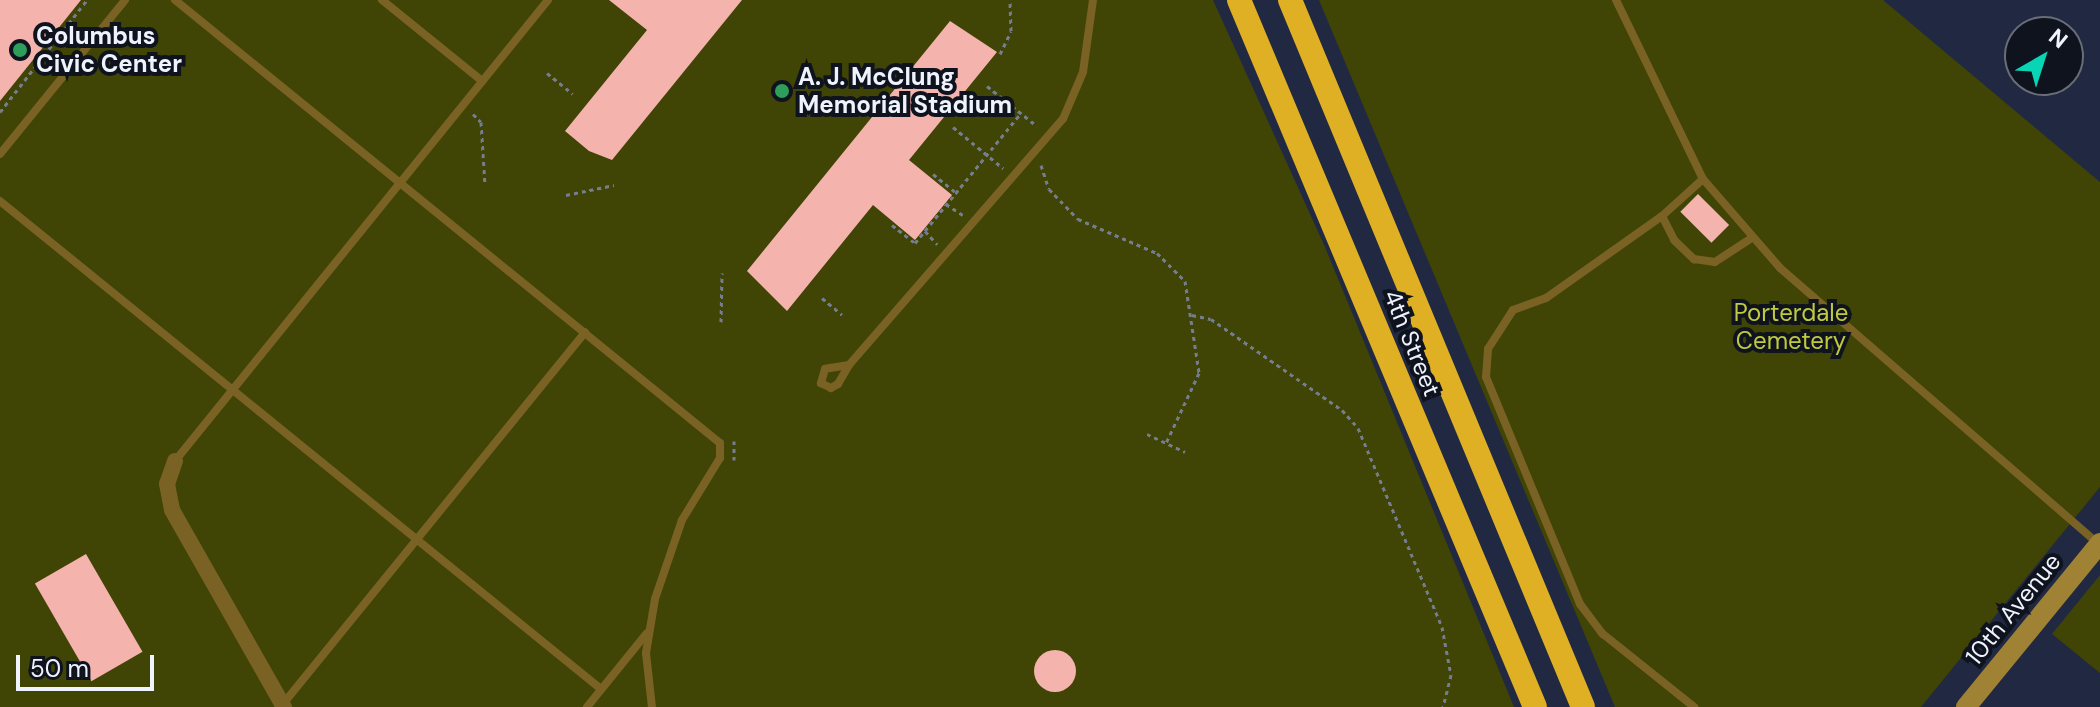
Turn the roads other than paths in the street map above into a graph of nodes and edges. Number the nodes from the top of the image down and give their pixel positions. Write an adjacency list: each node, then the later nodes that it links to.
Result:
1 (125, 0): 10 (lane)
2 (175, 0): 12 (lane)
3 (382, 0): 9 (lane)
4 (548, 0): 9 (lane)
5 (1093, 0): 17 (lane)
6 (1239, 0): 27 (highway, 4th Street)
7 (1290, 0): 28 (highway, 4th Street)
8 (1616, 0): 11 (lane)
9 (482, 81): 12 (lane)
10 (0, 154)
11 (1703, 179): 14 (lane); 15 (lane)
12 (400, 182): 16 (lane); 18 (lane)
13 (0, 201): 18 (lane)
14 (1662, 216): 15 (lane); 29 (lane)
15 (1753, 237): 21 (lane)
16 (585, 332): 20 (lane); 22 (lane)
17 (849, 365)
18 (232, 390): 19 (lane); 20 (lane)
19 (175, 461): 24 (street)
20 (416, 539): 23 (lane); 24 (lane)
21 (2100, 544): 30 (main road, 10th Avenue)
22 (649, 631): 23 (lane); 26 (lane)
23 (601, 689): 25 (lane)
24 (284, 706)
25 (587, 707)
26 (652, 707)
27 (1535, 707)
28 (1583, 707)
29 (1694, 707)
30 (1966, 707)

